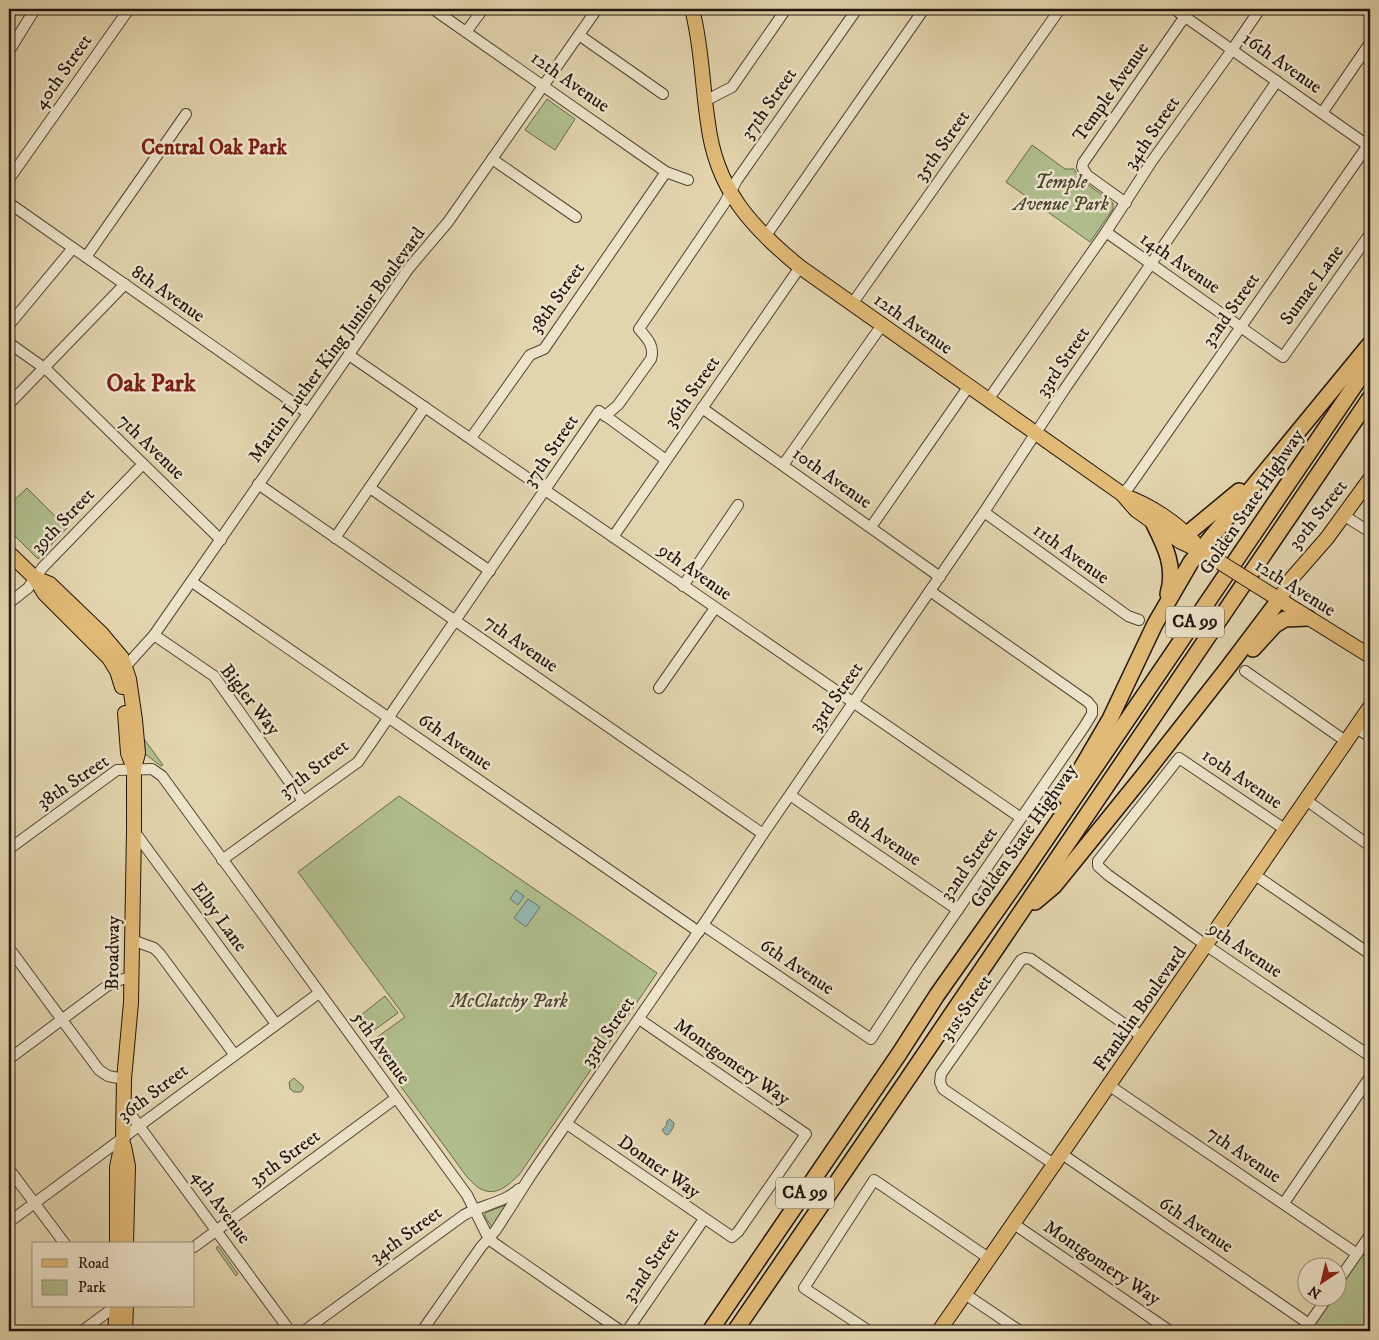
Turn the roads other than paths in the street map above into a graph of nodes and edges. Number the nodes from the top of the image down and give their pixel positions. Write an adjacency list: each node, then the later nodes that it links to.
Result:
1 (36, 9): 18 (street)
2 (129, 9): 28 (street, 40th Street)
3 (433, 9): 14 (street, 12th Avenue)
4 (483, 9): 14 (street)
5 (597, 9): 15 (street, Martin Luther King Junior Boulevard)
6 (692, 9): 22 (main road, 12th Avenue)
7 (786, 9): 22 (street)
8 (857, 9): 30 (street, 37th Street)
9 (924, 9): 36 (street)
10 (1060, 9): 42 (street, 35th Street)
11 (1174, 9): 13 (street, 16th Avenue)
12 (1260, 9): 17 (street, 34th Street)
13 (1186, 18): 17 (street, 16th Avenue); 32 (street, Temple Avenue)
14 (466, 32): 20 (street, 12th Avenue)
15 (579, 35): 20 (street, Martin Luther King Junior Boulevard); 21 (street)
16 (1370, 43): 23 (street)
17 (1232, 50): 19 (street, 16th Avenue); 32 (street, 34th Street)
18 (9, 51)
19 (1277, 81): 23 (street, 16th Avenue); 39 (street, 33rd Street)
20 (543, 86): 26 (street, Martin Luther King Junior Boulevard); 27 (street, 12th Avenue)
21 (663, 94)
22 (705, 101): 30 (main road, 12th Avenue)
23 (1322, 113): 25 (street, 16th Avenue)
24 (186, 114): 38 (street)
25 (1369, 146): 45 (street, 32nd Street)
26 (492, 159): 33 (street); 48 (street, Martin Luther King Junior Boulevard)
27 (666, 172): 29 (street, 12th Avenue); 61 (street, 38th Street)
28 (9, 179)
29 (688, 180)
30 (730, 192): 36 (main road, 12th Avenue); 59 (street, 37th Street)
31 (9, 203): 37 (street, 8th Avenue)
32 (1126, 203): 34 (street, 34th Street)
33 (576, 217)
34 (1106, 232): 39 (street, 14th Avenue); 54 (street, 34th Street)
35 (1370, 234): 49 (street, Sumac Lane)
36 (765, 237): 40 (main road, 12th Avenue)
37 (73, 248): 38 (street, 8th Avenue); 43 (street)
38 (86, 257): 41 (street, 8th Avenue)
39 (1151, 265): 45 (street, 14th Avenue); 60 (street, 33rd Street)
40 (800, 268): 42 (main road, 12th Avenue); 57 (street, 36th Street)
41 (125, 284): 51 (street); 58 (street, 8th Avenue)
42 (852, 304): 44 (main road, 12th Avenue)
43 (9, 325)
44 (882, 325): 52 (main road, 12th Avenue); 64 (street)
45 (1240, 328): 49 (street, 14th Avenue); 70 (street, 32nd Street)
46 (9, 343): 51 (street, 7th Avenue)
47 (1370, 344): 65 (highway)
48 (349, 355): 56 (street, 9th Avenue); 58 (street, Martin Luther King Junior Boulevard)
49 (1283, 357)
50 (1370, 364): 121 (highway, Golden State Highway / CA 99)
51 (44, 368): 55 (street); 63 (street, 7th Avenue)
52 (968, 386): 54 (main road, 12th Avenue); 75 (street)
53 (1370, 398): 123 (highway, Golden State Highway / CA 99)
54 (988, 400): 60 (main road, 12th Avenue)
55 (9, 404)
56 (425, 407): 61 (street, 9th Avenue); 68 (street)
57 (702, 408): 62 (street, 36th Street); 64 (street, 10th Avenue)
58 (308, 413): 67 (street, Martin Luther King Junior Boulevard)
59 (605, 416): 62 (street); 69 (street, 37th Street)
60 (1036, 434): 70 (main road, 12th Avenue); 72 (street, 33rd Street)
61 (471, 438): 69 (street, 9th Avenue)
62 (666, 460): 78 (street, 36th Street)
63 (143, 464): 80 (street, 7th Avenue); 85 (street, 39th Street)
64 (783, 465): 75 (street, 10th Avenue)
65 (1269, 466): 77 (highway); 81 (highway)
66 (1370, 479): 73 (main road, 30th Street)
67 (258, 484): 79 (street, 7th Avenue); 80 (street, Martin Luther King Junior Boulevard)
68 (370, 488): 79 (street); 83 (street)
69 (546, 491): 78 (street, 9th Avenue); 83 (street, 37th Street)
70 (1122, 494): 74 (main road, 12th Avenue); 77 (main road, 12th Avenue)
71 (738, 506): 87 (street)
72 (984, 512): 84 (street, 33rd Street); 95 (street, 11th Avenue)
73 (1344, 515): 76 (street); 89 (main road, 30th Street)
74 (1153, 522): 81 (main road, 12th Avenue); 91 (highway)
75 (871, 527): 84 (street, 10th Avenue)
76 (1370, 532)
77 (1187, 534): 81 (main road, 12th Avenue)
78 (613, 537): 87 (street, 9th Avenue)
79 (335, 538): 94 (street, 7th Avenue)
80 (221, 540): 86 (street, Martin Luther King Junior Boulevard)
81 (1204, 552): 89 (main road, 12th Avenue, bridge); 91 (highway)
82 (9, 553): 85 (main road, Broadway)
83 (490, 571): 94 (street, 37th Street)
84 (940, 576): 88 (street, 33rd Street)
85 (35, 578): 90 (street, 39th Street); 98 (main road, Broadway)
86 (192, 582): 96 (street, Martin Luther King Junior Boulevard); 104 (street, 6th Avenue)
87 (683, 586): 92 (street, 9th Avenue)
88 (930, 591): 102 (street, 33rd Street); 112 (street, 32nd Street)
89 (1274, 596): 93 (main road, 12th Avenue); 99 (highway)
90 (9, 602)
91 (1164, 607): 121 (highway)
92 (715, 608): 101 (street); 102 (street, 9th Avenue)
93 (1308, 618): 97 (main road, 12th Avenue); 99 (highway)
94 (456, 620): 104 (street, 37th Street); 115 (street, 7th Avenue)
95 (1139, 620)
96 (154, 635): 98 (street, Martin Luther King Junior Boulevard); 111 (street, Bigler Way)
97 (1370, 656)
98 (122, 669): 108 (main road, Broadway)
99 (1226, 670): 123 (highway)
100 (1245, 671): 107 (street)
101 (659, 688)
102 (854, 703): 109 (street, 33rd Street); 112 (street, 9th Avenue)
103 (1370, 707): 105 (main road, Franklin Boulevard)
104 (389, 717): 111 (street, 37th Street); 124 (street, 6th Avenue)
105 (1357, 728): 106 (street); 107 (main road, Franklin Boulevard)
106 (1370, 737)
107 (1347, 742): 110 (main road, Franklin Boulevard)
108 (134, 769): 114 (main road, Broadway); 117 (street, 38th Street); 118 (street, 5th Avenue)
109 (790, 795): 115 (street, 33rd Street); 122 (street, 8th Avenue)
110 (1306, 800): 113 (main road, Franklin Boulevard); 116 (street)
111 (303, 801): 118 (street, 37th Street)
112 (1022, 818): 122 (street, 32nd Street)
113 (1286, 830): 119 (street, 10th Avenue); 120 (main road, Franklin Boulevard)
114 (134, 831): 125 (main road, Broadway); 133 (street, Elby Lane)
115 (763, 834): 124 (street, 33rd Street)
116 (1370, 846)
117 (9, 848)
118 (222, 860): 130 (street, 5th Avenue)
119 (1102, 870): 126 (street, 9th Avenue)
120 (1255, 875): 126 (main road, Franklin Boulevard); 128 (street)
121 (1019, 879): 182 (highway, Golden State Highway / CA 99)
122 (958, 910): 135 (street, 32nd Street)
123 (1020, 915): 183 (highway, Golden State Highway / CA 99)
124 (701, 928): 131 (street, 33rd Street); 135 (street, 6th Avenue)
125 (132, 940): 129 (main road, Broadway); 136 (street)
126 (1207, 946): 134 (main road, Franklin Boulevard); 137 (street, 9th Avenue)
127 (9, 948): 132 (street)
128 (1370, 954)
129 (131, 977): 132 (street); 140 (main road, Broadway)
130 (319, 993): 133 (street, 36th Street); 143 (street, 5th Avenue)
131 (639, 1019): 145 (street, 33rd Street); 160 (street, Montgomery Way)
132 (62, 1020): 138 (street); 140 (street)
133 (276, 1024): 136 (street, 36th Street)
134 (1144, 1037): 141 (street, 31st Street); 142 (main road, Franklin Boulevard)
135 (871, 1039)
136 (234, 1054): 146 (street, 36th Street)
137 (1370, 1056)
138 (9, 1059)
139 (1370, 1077): 152 (street)
140 (124, 1079): 144 (main road, Broadway)
141 (940, 1082): 148 (street, 6th Avenue)
142 (1110, 1086): 148 (main road, Franklin Boulevard); 152 (street, 7th Avenue)
143 (396, 1098): 153 (street, 5th Avenue); 157 (street, 35th Street)
144 (123, 1104): 146 (street, 4th Avenue); 147 (main road, Broadway)
145 (566, 1124): 150 (street, 33rd Street); 154 (street, Donner Way)
146 (140, 1126): 147 (street, 36th Street); 157 (street, 4th Avenue)
147 (123, 1138): 151 (street, 36th Street); 162 (main road, Broadway); 163 (main road, Broadway)
148 (1058, 1160): 156 (main road, Franklin Boulevard); 173 (street, 6th Avenue)
149 (9, 1168): 151 (street)
150 (531, 1175): 153 (street, 34th Street); 159 (street, 33rd Street)
151 (35, 1203): 155 (street, 36th Street); 161 (street)
152 (1284, 1203): 165 (street, 7th Avenue)
153 (474, 1209): 159 (street, 5th Avenue); 178 (street, 34th Street)
154 (704, 1219): 160 (street, Donner Way); 181 (street, 32nd Street)
155 (9, 1222)
156 (1014, 1224): 166 (main road, Franklin Boulevard); 187 (street, Montgomery Way)
157 (216, 1230): 164 (street, 35th Street); 177 (street, 4th Avenue)
158 (1370, 1235): 165 (street)
159 (488, 1237): 179 (street, 33rd Street); 180 (street, 5th Avenue)
160 (732, 1237)
161 (64, 1242)
162 (117, 1242)
163 (126, 1242)
164 (195, 1245)
165 (1357, 1254): 167 (street)
166 (990, 1259): 168 (main road, Franklin Boulevard); 184 (street)
167 (1346, 1270)
168 (965, 1294): 185 (main road, Franklin Boulevard); 186 (street)
169 (113, 1308): 174 (street)
170 (116, 1308): 175 (main road)
171 (126, 1308): 176 (main road)
172 (1320, 1308): 173 (street)
173 (1307, 1328)
174 (82, 1331)
175 (115, 1331)
176 (125, 1331)
177 (290, 1331)
178 (304, 1331)
179 (422, 1331)
180 (621, 1331)
181 (627, 1331)
182 (710, 1331)
183 (735, 1331)
184 (869, 1331)
185 (939, 1331)
186 (1020, 1331)
187 (1170, 1331)

